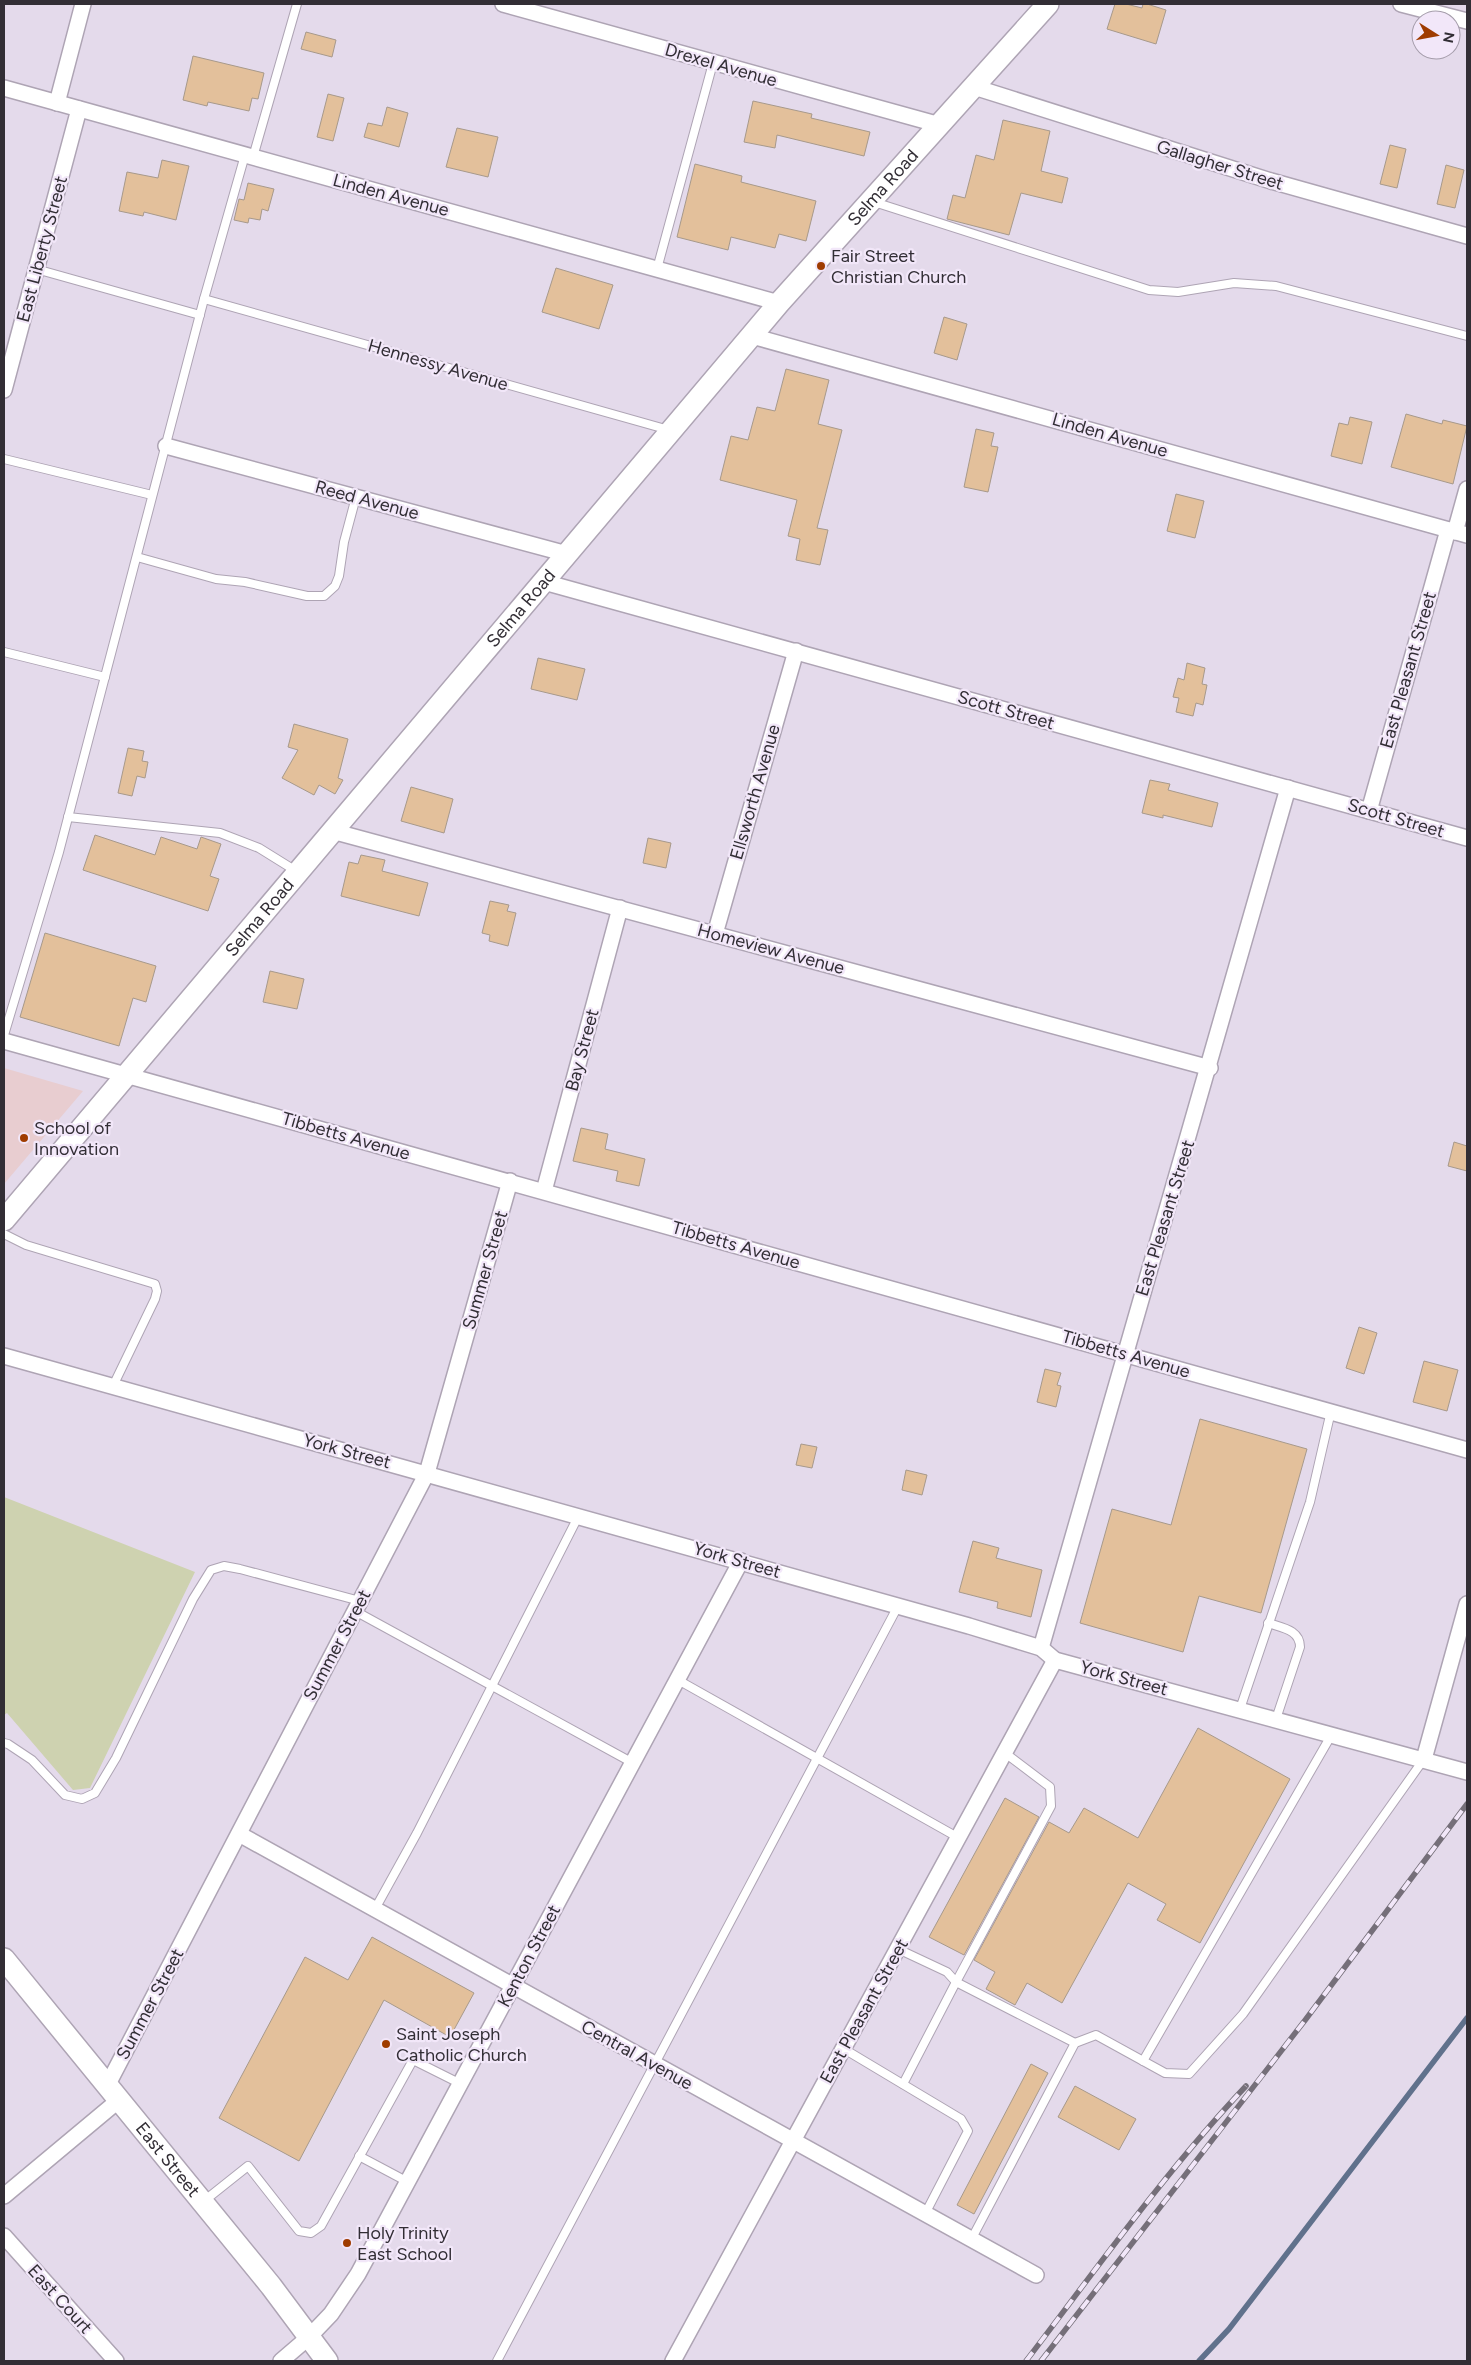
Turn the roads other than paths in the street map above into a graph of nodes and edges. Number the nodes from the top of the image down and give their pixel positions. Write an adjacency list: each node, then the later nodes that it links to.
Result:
1 (83, 4): 10 (street)
2 (298, 4): 13 (lane)
3 (503, 4): 7 (street, Drexel Avenue)
4 (1048, 4): 8 (street, Selma Road)
5 (1401, 4): 6 (street)
6 (1467, 21)
7 (713, 62): 12 (street, Drexel Avenue); 17 (lane)
8 (974, 87): 12 (street, Selma Road); 15 (street, Gallagher Street)
9 (4, 88): 10 (street, Linden Avenue)
10 (57, 103): 11 (street, Linden Avenue)
11 (79, 109): 13 (street, Linden Avenue); 16 (street, East Liberty Street)
12 (940, 126): 14 (street, Selma Road)
13 (249, 156): 17 (street, Linden Avenue); 18 (lane)
14 (872, 201): 19 (street, Selma Road); 22 (lane)
15 (1467, 236)
16 (36, 269): 20 (lane); 23 (street, East Liberty Street)
17 (657, 269): 19 (street, Linden Avenue)
18 (204, 299): 20 (lane); 24 (lane, Hennessy Avenue)
19 (779, 304): 21 (street, Selma Road)
20 (200, 315): 25 (lane)
21 (752, 336): 24 (street, Selma Road); 30 (street, Linden Avenue)
22 (1467, 336)
23 (4, 390)
24 (671, 431): 31 (street, Selma Road)
25 (166, 446): 28 (lane); 29 (street, Reed Avenue)
26 (4, 460): 28 (lane)
27 (1467, 489): 30 (street, East Pleasant Street)
28 (152, 495): 32 (lane)
29 (356, 497): 31 (street, Reed Avenue); 32 (lane)
30 (1457, 532): 38 (street, East Pleasant Street)
31 (567, 554): 33 (street, Selma Road)
32 (137, 557): 36 (lane)
33 (544, 582): 34 (street, Scott Street); 40 (street, Selma Road)
34 (796, 651): 37 (street, Scott Street); 44 (street, Ellsworth Avenue)
35 (4, 652): 36 (lane)
36 (105, 677): 39 (lane)
37 (1288, 788): 38 (street, Scott Street); 47 (street, East Pleasant Street)
38 (1369, 811): 41 (street, Scott Street)
39 (68, 817): 42 (lane); 45 (lane)
40 (332, 831): 42 (street, Selma Road); 43 (street, Homeview Avenue)
41 (1467, 838)
42 (298, 872): 48 (street, Selma Road)
43 (620, 908): 44 (street, Homeview Avenue); 50 (street, Bay Street)
44 (715, 934): 47 (street, Homeview Avenue)
45 (4, 1035)
46 (4, 1041): 48 (street, Tibbetts Avenue)
47 (1210, 1068): 53 (street, East Pleasant Street)
48 (126, 1075): 49 (street, Tibbetts Avenue); 51 (street, Selma Road)
49 (510, 1181): 50 (street, Tibbetts Avenue); 58 (street, Summer Street)
50 (544, 1191): 53 (street, Tibbetts Avenue)
51 (4, 1220)
52 (4, 1234): 55 (lane)
53 (1124, 1353): 56 (street, Tibbetts Avenue); 65 (street, East Pleasant Street)
54 (4, 1356): 55 (street, York Street)
55 (113, 1386): 58 (street, York Street)
56 (1331, 1411): 57 (street, Tibbetts Avenue); 64 (lane)
57 (1467, 1450)
58 (427, 1473): 59 (street, York Street); 62 (street, Summer Street)
59 (579, 1515): 60 (street, York Street); 68 (lane)
60 (742, 1561): 63 (street, York Street); 67 (street, Kenton Street)
61 (1467, 1604): 75 (street)
62 (358, 1606): 68 (lane); 72 (lane); 78 (street, Summer Street)
63 (898, 1606): 65 (street, York Street); 74 (lane)
64 (1268, 1623): 69 (lane); 70 (lane)
65 (1041, 1648): 66 (street, York Street)
66 (1055, 1660): 69 (street, York Street); 73 (street, East Pleasant Street)
67 (678, 1680): 74 (lane); 76 (street, Kenton Street)
68 (493, 1686): 76 (lane); 80 (lane)
69 (1240, 1709): 70 (street, York Street)
70 (1276, 1719): 71 (street, York Street)
71 (1332, 1734): 75 (street, York Street); 87 (lane)
72 (4, 1743)
73 (1005, 1753): 79 (street, East Pleasant Street); 83 (lane)
74 (818, 1758): 79 (lane); 88 (lane)
75 (1424, 1759): 77 (street, York Street); 87 (lane)
76 (633, 1763): 84 (street, Kenton Street)
77 (1467, 1772)
78 (239, 1834): 80 (street, Central Avenue); 91 (street, Summer Street)
79 (959, 1838): 81 (street, East Pleasant Street)
80 (375, 1910): 84 (street, Central Avenue)
81 (898, 1949): 83 (lane); 86 (street, East Pleasant Street)
82 (4, 1960): 91 (street, East Street)
83 (956, 1982): 85 (lane); 90 (lane)
84 (513, 1986): 88 (street, Central Avenue); 89 (street, Kenton Street)
85 (1075, 2043): 87 (lane); 99 (lane)
86 (844, 2049): 90 (lane); 92 (street, East Pleasant Street)
87 (1142, 2061)
88 (654, 2064): 92 (street, Central Avenue); 105 (lane)
89 (461, 2084): 93 (lane); 94 (street, Kenton Street)
90 (903, 2084): 97 (lane)
91 (113, 2093): 95 (street, Summer Street); 96 (street, East Street)
92 (793, 2141): 97 (street, Central Avenue); 106 (street, East Pleasant Street)
93 (359, 2156): 94 (lane); 96 (lane)
94 (408, 2182): 101 (street, Kenton Street)
95 (4, 2196)
96 (202, 2202): 101 (street, East Street)
97 (925, 2214): 99 (street, Central Avenue)
98 (4, 2236): 102 (street, East Court)
99 (971, 2240): 100 (street, Central Avenue)
100 (1036, 2275)
101 (309, 2338): 103 (street, Kenton Street); 104 (street, East Street)
102 (116, 2361)
103 (280, 2361)
104 (327, 2361)
105 (497, 2361)
106 (673, 2361)

